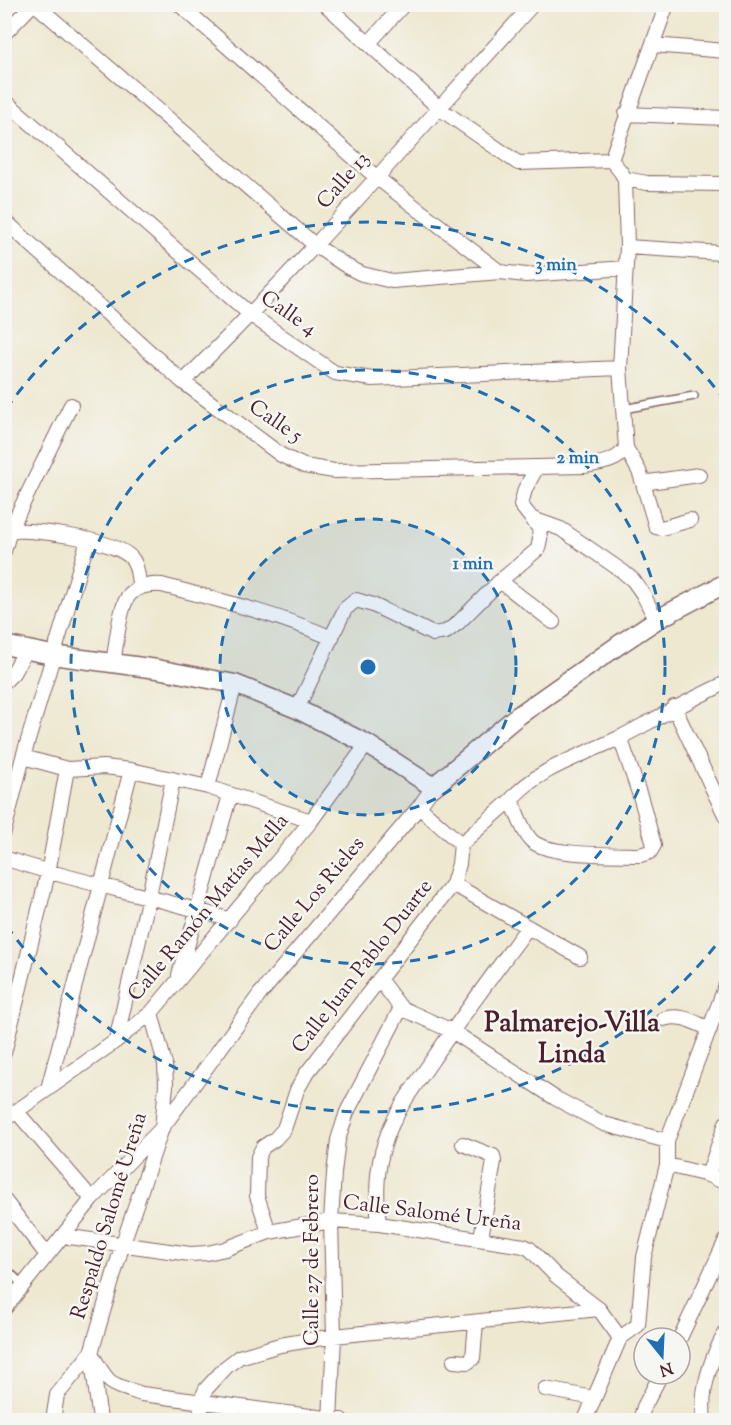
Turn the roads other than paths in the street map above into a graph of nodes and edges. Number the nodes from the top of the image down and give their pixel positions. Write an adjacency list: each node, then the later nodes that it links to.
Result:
1 (34, 4): 7 (street); 20 (street)
2 (179, 4): 16 (street)
3 (325, 4): 8 (street)
4 (404, 4): 8 (street)
5 (533, 4): 12 (street, Calle 13)
6 (667, 4): 9 (street)
7 (4, 34)
8 (369, 44): 12 (street)
9 (653, 45): 10 (street); 13 (street)
10 (726, 51)
11 (4, 100): 25 (street, Calle 4)
12 (439, 108): 15 (street); 16 (street, Calle 13)
13 (626, 114): 14 (street); 15 (street)
14 (726, 118)
15 (611, 160): 17 (street)
16 (376, 177): 20 (street, Calle 13); 24 (street)
17 (624, 179): 18 (street); 21 (street)
18 (726, 184)
19 (4, 220): 27 (street, Calle 5)
20 (316, 246): 24 (street); 25 (street, Calle 13)
21 (627, 247): 22 (street); 23 (street)
22 (721, 253)
23 (626, 268): 24 (street); 26 (street)
24 (500, 272)
25 (251, 315): 26 (street, Calle 4); 27 (street, Calle 13)
26 (620, 368): 30 (street)
27 (183, 382): 32 (street, Calle 5)
28 (694, 396): 30 (lane)
29 (71, 405): 37 (street)
30 (623, 409): 31 (street)
31 (626, 448): 32 (street, Calle 5); 34 (street)
32 (537, 467): 35 (street)
33 (699, 475): 34 (street)
34 (642, 480): 36 (street)
35 (533, 519): 40 (street); 43 (street)
36 (690, 520)
37 (7, 531): 38 (street); 39 (street)
38 (88, 540): 42 (street); 48 (street)
39 (4, 551)
40 (500, 581): 44 (street); 45 (street)
41 (726, 583): 43 (street, Calle Los Rieles)
42 (140, 588): 45 (street); 49 (street)
43 (656, 620): 62 (street, Calle Los Rieles)
44 (553, 622)
45 (332, 638): 54 (street)
46 (4, 645): 47 (street)
47 (26, 650): 48 (street); 50 (street)
48 (52, 655): 49 (street); 57 (street)
49 (113, 664): 52 (street)
50 (4, 682)
51 (726, 683): 53 (street)
52 (235, 684): 54 (street); 61 (street)
53 (674, 707): 55 (street); 66 (street)
54 (297, 709): 56 (street)
55 (620, 737): 64 (street); 64 (street)
56 (367, 744): 62 (street); 67 (street, Calle Ramón Matías Mella)
57 (23, 758): 58 (street); 68 (street)
58 (68, 769): 59 (street); 71 (street)
59 (131, 770): 60 (street); 73 (street)
60 (174, 779): 61 (street); 74 (street)
61 (208, 786): 63 (street)
62 (433, 787): 65 (street, Calle Los Rieles)
63 (230, 795): 67 (street); 75 (street)
64 (511, 800): 69 (street)
65 (419, 807): 69 (street); 93 (street, Calle Los Rieles)
66 (726, 818)
67 (311, 821): 76 (street, Calle Ramón Matías Mella)
68 (4, 831)
69 (461, 844): 72 (street, Calle Juan Pablo Duarte)
70 (4, 858): 71 (street)
71 (48, 873): 73 (street); 88 (street)
72 (453, 884): 77 (street); 80 (street, Calle Juan Pablo Duarte)
73 (101, 885): 74 (street); 89 (street)
74 (150, 896): 75 (street); 87 (street)
75 (198, 910): 76 (street); 79 (street)
76 (230, 920): 79 (street, Calle Ramón Matías Mella)
77 (528, 927): 78 (street); 86 (street)
78 (580, 957)
79 (178, 978): 83 (street, Calle Ramón Matías Mella)
80 (379, 980): 82 (street); 103 (street, Calle Juan Pablo Duarte)
81 (726, 985): 85 (street)
82 (401, 1008): 86 (street); 101 (street, Calle 27 de Febrero)
83 (151, 1013): 87 (street, Calle Ramón Matías Mella); 93 (street, Respaldo Salomé Ureña)
84 (664, 1019): 85 (street)
85 (710, 1029): 94 (street)
86 (452, 1030): 94 (street); 102 (street)
87 (116, 1041): 89 (street, Calle Ramón Matías Mella)
88 (4, 1053)
89 (48, 1089): 90 (street, Calle Ramón Matías Mella)
90 (17, 1112): 91 (street, Calle Ramón Matías Mella); 100 (street)
91 (4, 1120)
92 (726, 1124): 97 (street)
93 (162, 1128): 100 (street, Calle Los Rieles); 107 (street, Respaldo Salomé Ureña)
94 (667, 1141): 96 (street)
95 (462, 1144): 105 (street)
96 (667, 1165): 97 (street); 117 (street)
97 (708, 1175): 98 (street)
98 (726, 1183)
99 (4, 1200): 108 (street)
100 (92, 1200): 104 (street, Calle Los Rieles)
101 (331, 1221): 102 (street, Calle Salomé Ureña); 103 (street, Calle Salomé Ureña); 116 (street, Calle 27 de Febrero)
102 (379, 1224): 105 (street, Calle Salomé Ureña)
103 (269, 1232): 107 (street, Calle Salomé Ureña)
104 (63, 1236): 107 (street, Calle Salomé Ureña); 108 (street, Calle Los Rieles)
105 (481, 1238): 112 (street, Calle Salomé Ureña)
106 (726, 1240): 114 (street)
107 (123, 1243): 118 (street, Respaldo Salomé Ureña)
108 (47, 1256): 110 (street, Calle Los Rieles)
109 (4, 1267): 110 (lane)
110 (23, 1285): 111 (street, Calle Los Rieles)
111 (6, 1304)
112 (599, 1309): 113 (street); 117 (street, Calle Salomé Ureña)
113 (476, 1322): 116 (street); 119 (street)
114 (686, 1326)
115 (726, 1332): 131 (street)
116 (334, 1336): 123 (street); 127 (street, Calle 27 de Febrero)
117 (620, 1338): 122 (street)
118 (91, 1353): 123 (street); 124 (street, Respaldo Salomé Ureña); 125 (street)
119 (454, 1361)
120 (655, 1386): 130 (street)
121 (545, 1389): 122 (street)
122 (594, 1398): 129 (street)
123 (200, 1402): 126 (street); 127 (street)
124 (53, 1420)
125 (100, 1420)
126 (202, 1420)
127 (330, 1420): 128 (street)
128 (341, 1420)
129 (585, 1420)
130 (640, 1420)
131 (704, 1420)

